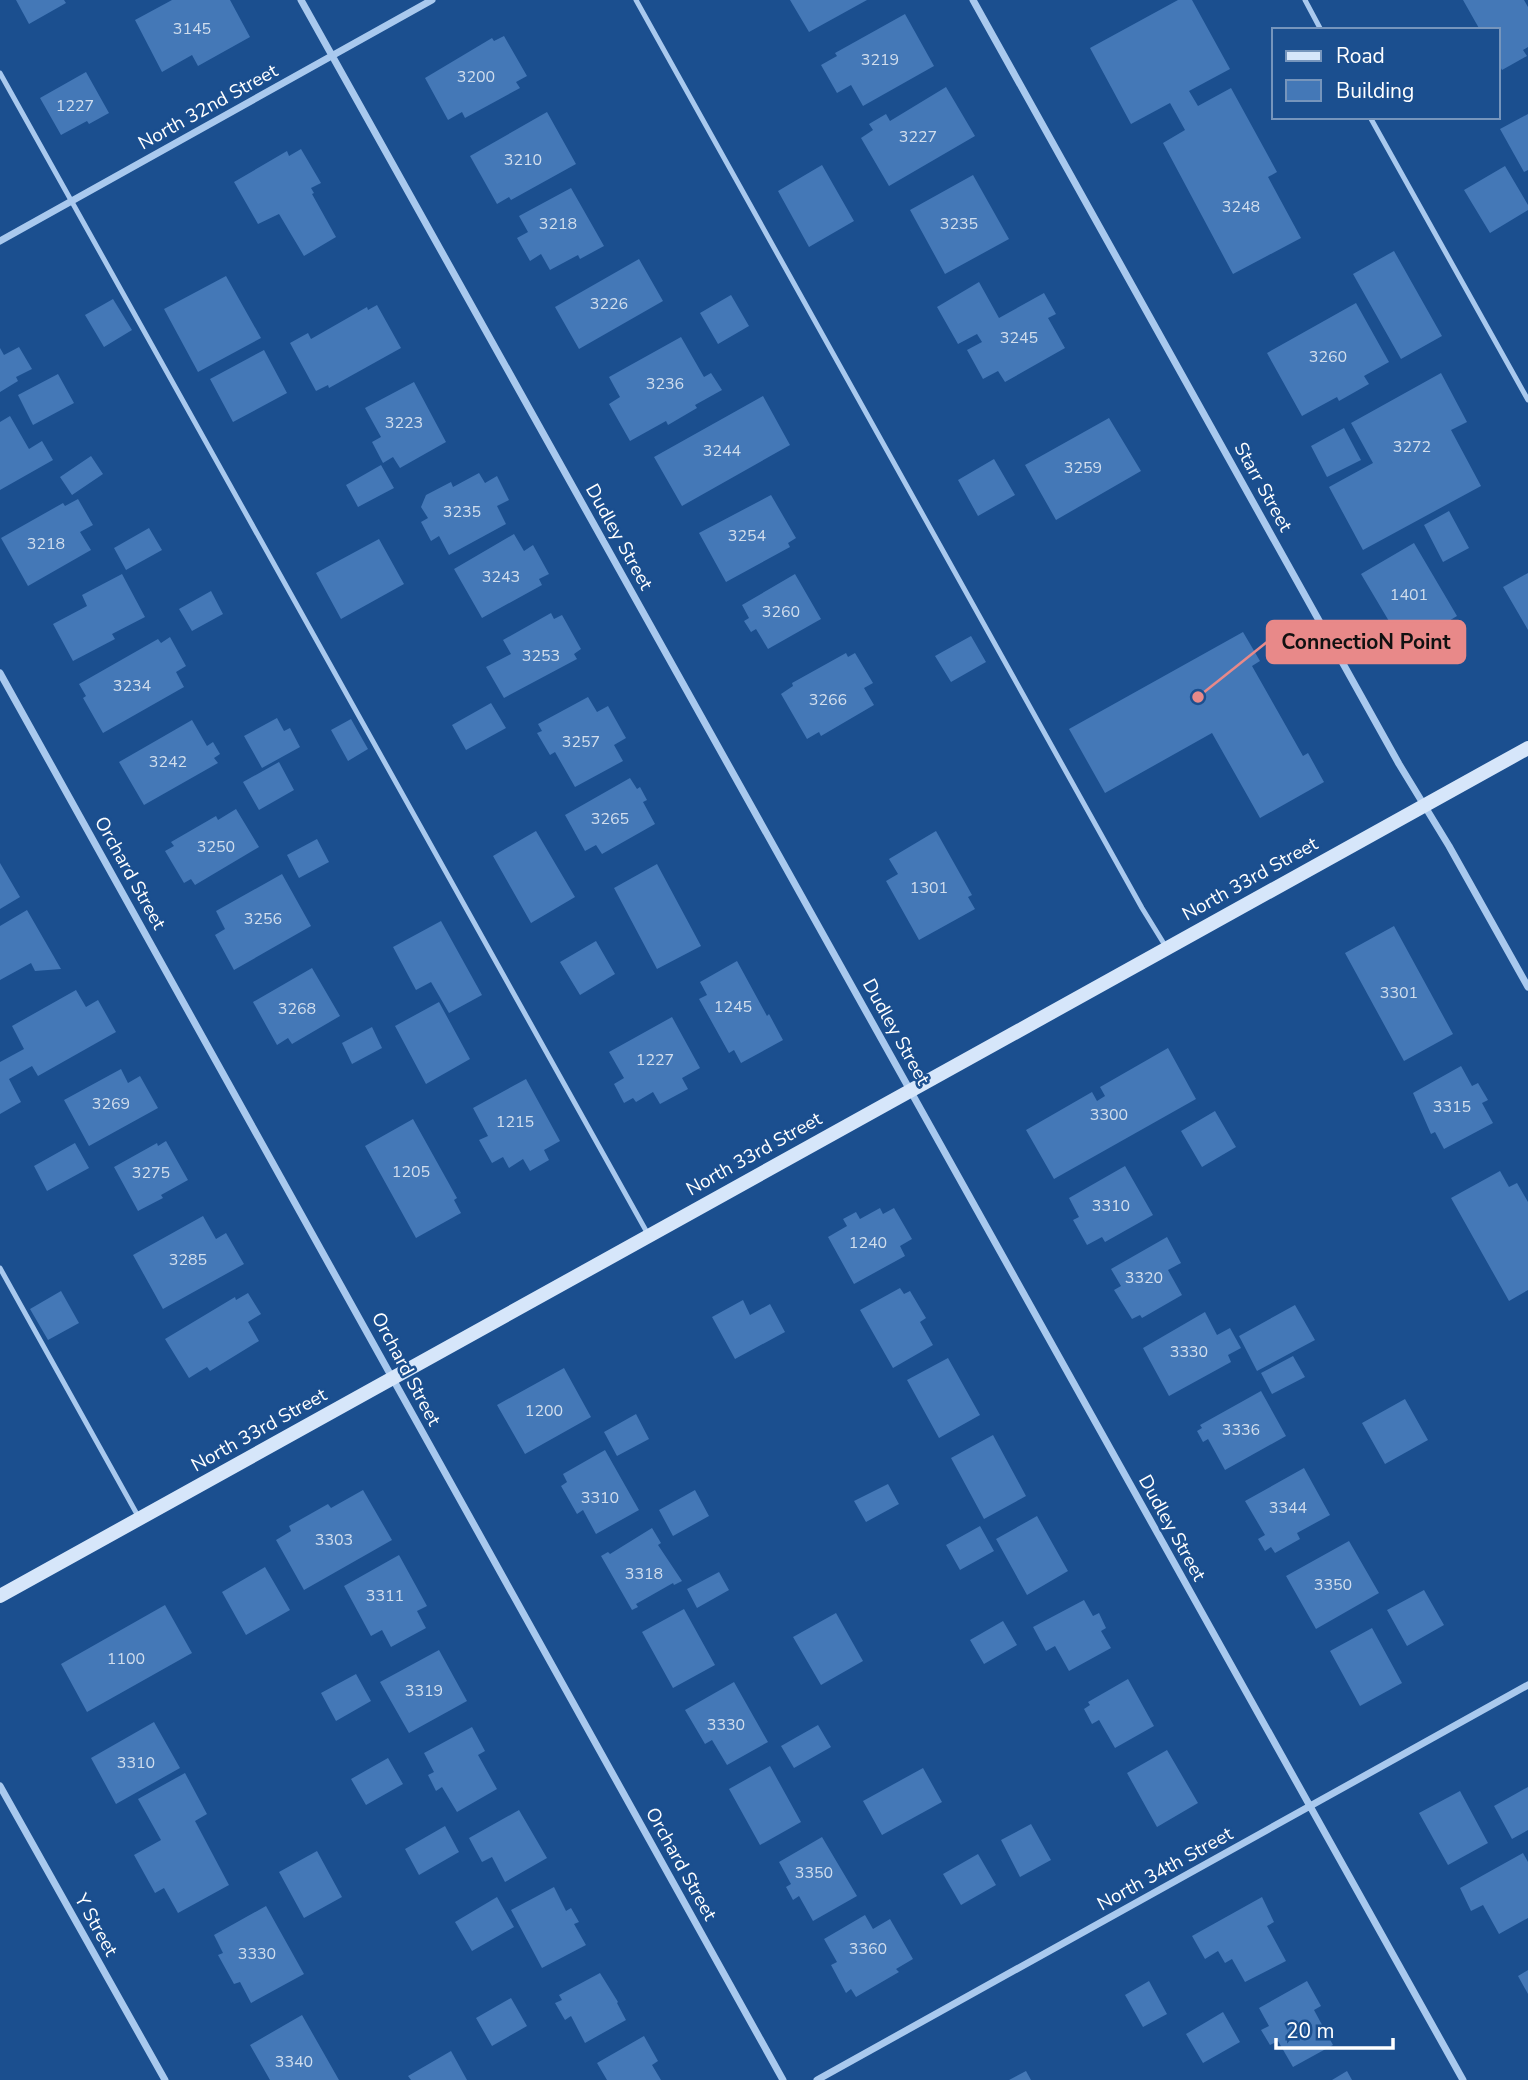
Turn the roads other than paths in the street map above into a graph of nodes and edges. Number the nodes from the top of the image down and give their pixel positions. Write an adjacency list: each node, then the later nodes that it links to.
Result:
1 (301, 0): 7 (street, Dudley Street)
2 (432, 0): 7 (street, North 32nd Street)
3 (636, 0): 16 (lane)
4 (973, 0): 15 (street, Starr Street)
5 (1305, 0): 6 (lane)
6 (1320, 28)
7 (332, 55): 10 (street, North 32nd Street); 18 (street, Dudley Street)
8 (0, 73): 10 (lane)
9 (1371, 119): 12 (lane)
10 (72, 202): 11 (street, North 32nd Street); 19 (lane)
11 (0, 241)
12 (1528, 400)
13 (0, 673): 21 (street, Orchard Street)
14 (1528, 748): 15 (main road, North 33rd Street)
15 (1424, 805): 16 (main road, North 33rd Street); 17 (street, Starr Street)
16 (1166, 947): 18 (main road, North 33rd Street)
17 (1528, 987)
18 (910, 1089): 19 (main road, North 33rd Street); 26 (street, Dudley Street)
19 (649, 1236): 21 (main road, North 33rd Street)
20 (0, 1268): 22 (lane)
21 (393, 1377): 22 (main road, North 33rd Street); 28 (street, Orchard Street)
22 (140, 1519): 23 (main road, North 33rd Street)
23 (0, 1596)
24 (1528, 1685): 26 (street, North 34th Street)
25 (0, 1786): 27 (street, Y Street)
26 (1310, 1806): 29 (street, North 34th Street); 30 (street, Dudley Street)
27 (165, 2080)
28 (783, 2080)
29 (817, 2080)
30 (1463, 2080)

